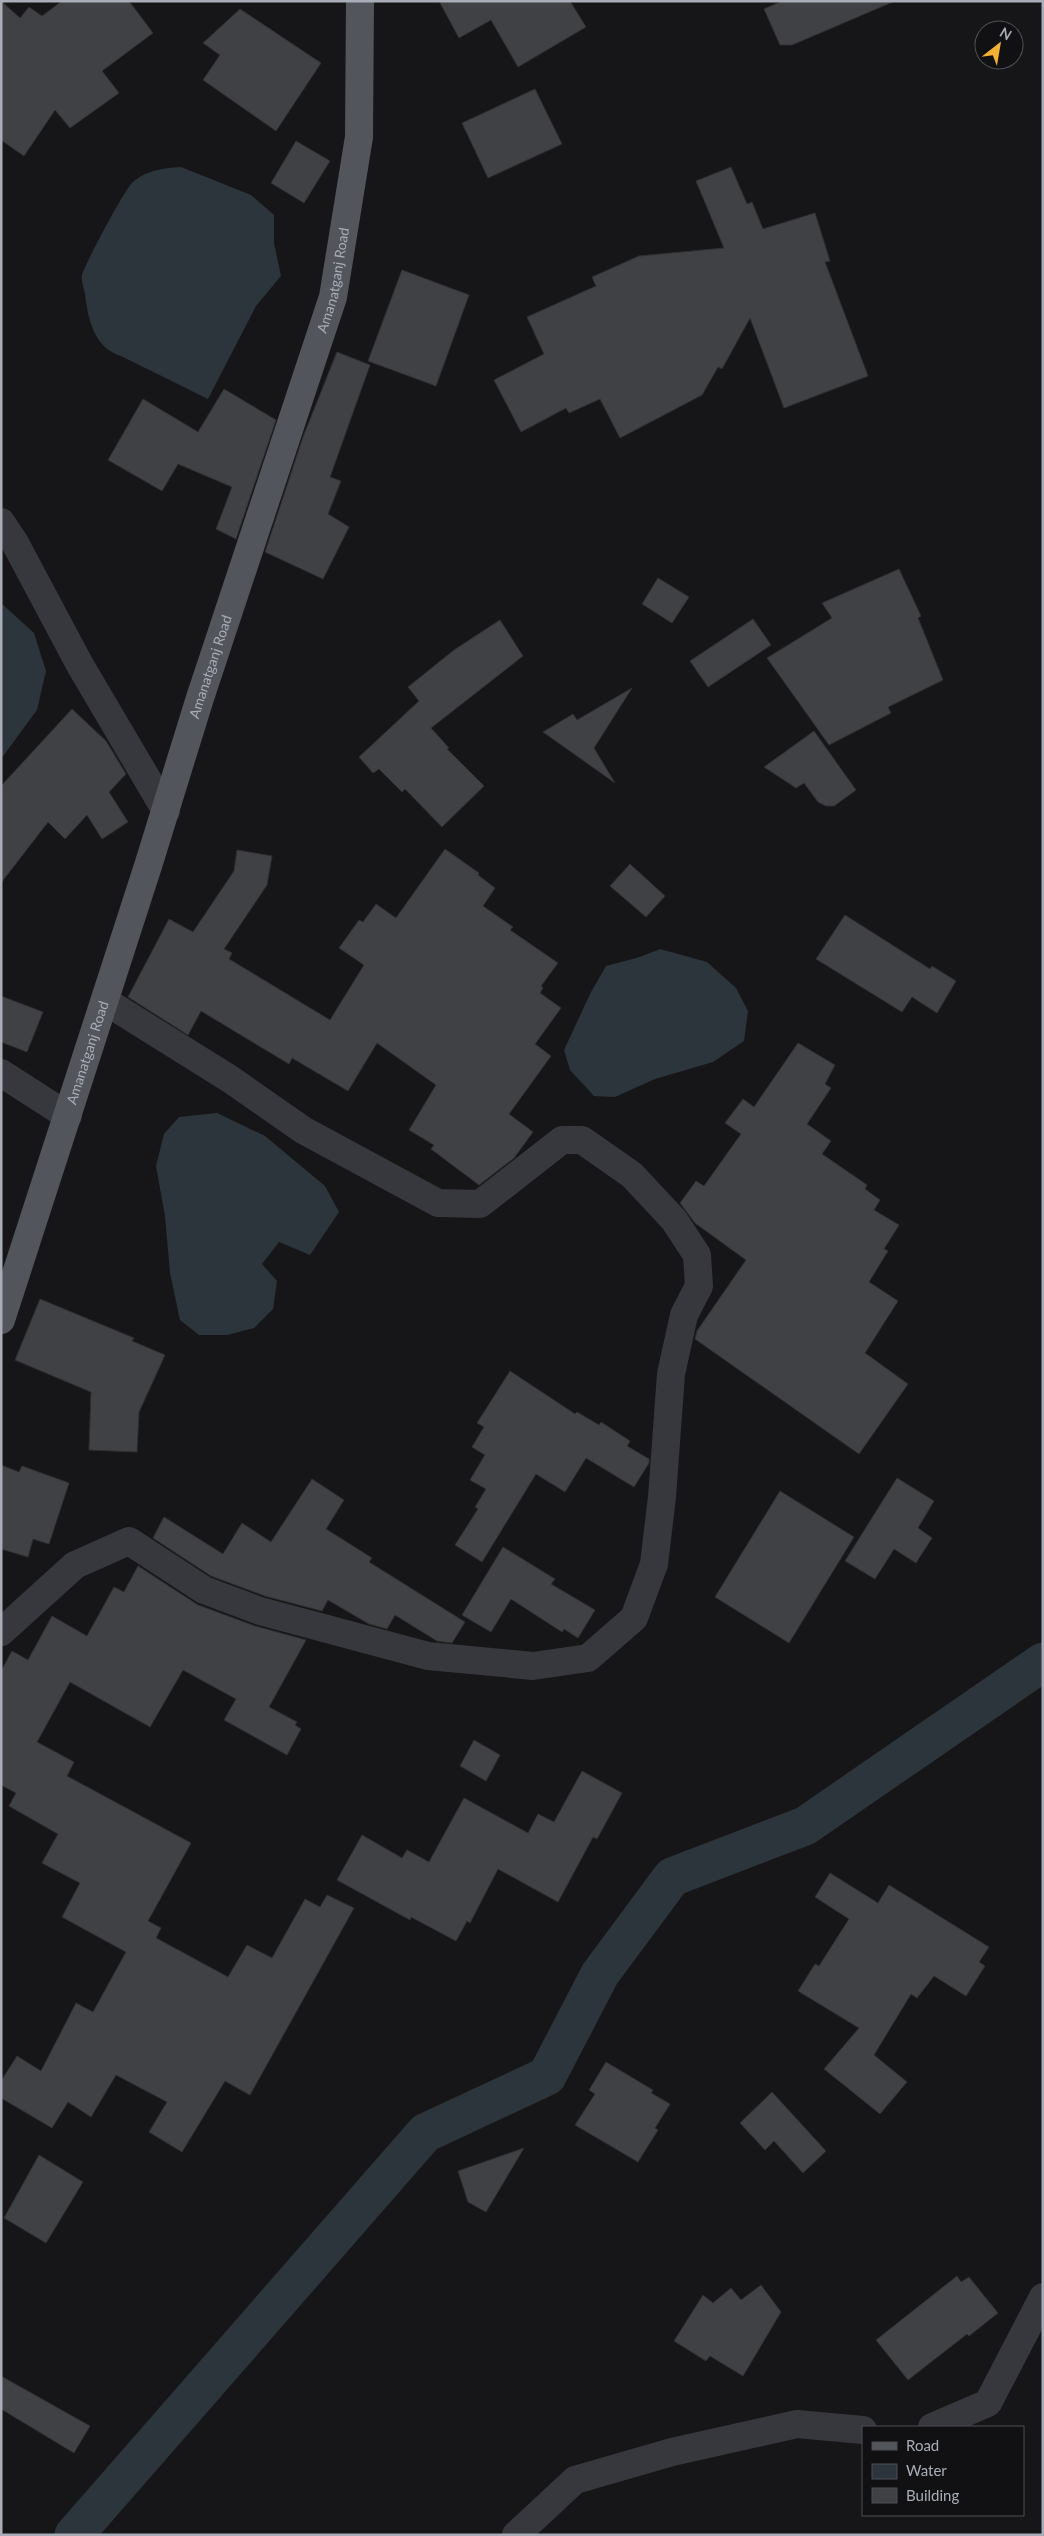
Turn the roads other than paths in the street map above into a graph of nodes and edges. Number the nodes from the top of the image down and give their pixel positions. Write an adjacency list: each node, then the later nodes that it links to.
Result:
1 (360, 1): 3 (main road, Amanatganj Road)
2 (1, 522): 3 (street)
3 (166, 811): 4 (main road, Amanatganj Road)
4 (105, 1001): 6 (main road, Amanatganj Road); 8 (street)
5 (1, 1073): 6 (street)
6 (68, 1116): 7 (main road, Amanatganj Road)
7 (1, 1320)
8 (1, 1632)
9 (1043, 2296): 10 (street)
10 (934, 2426)
11 (862, 2430): 12 (street)
12 (516, 2535)

